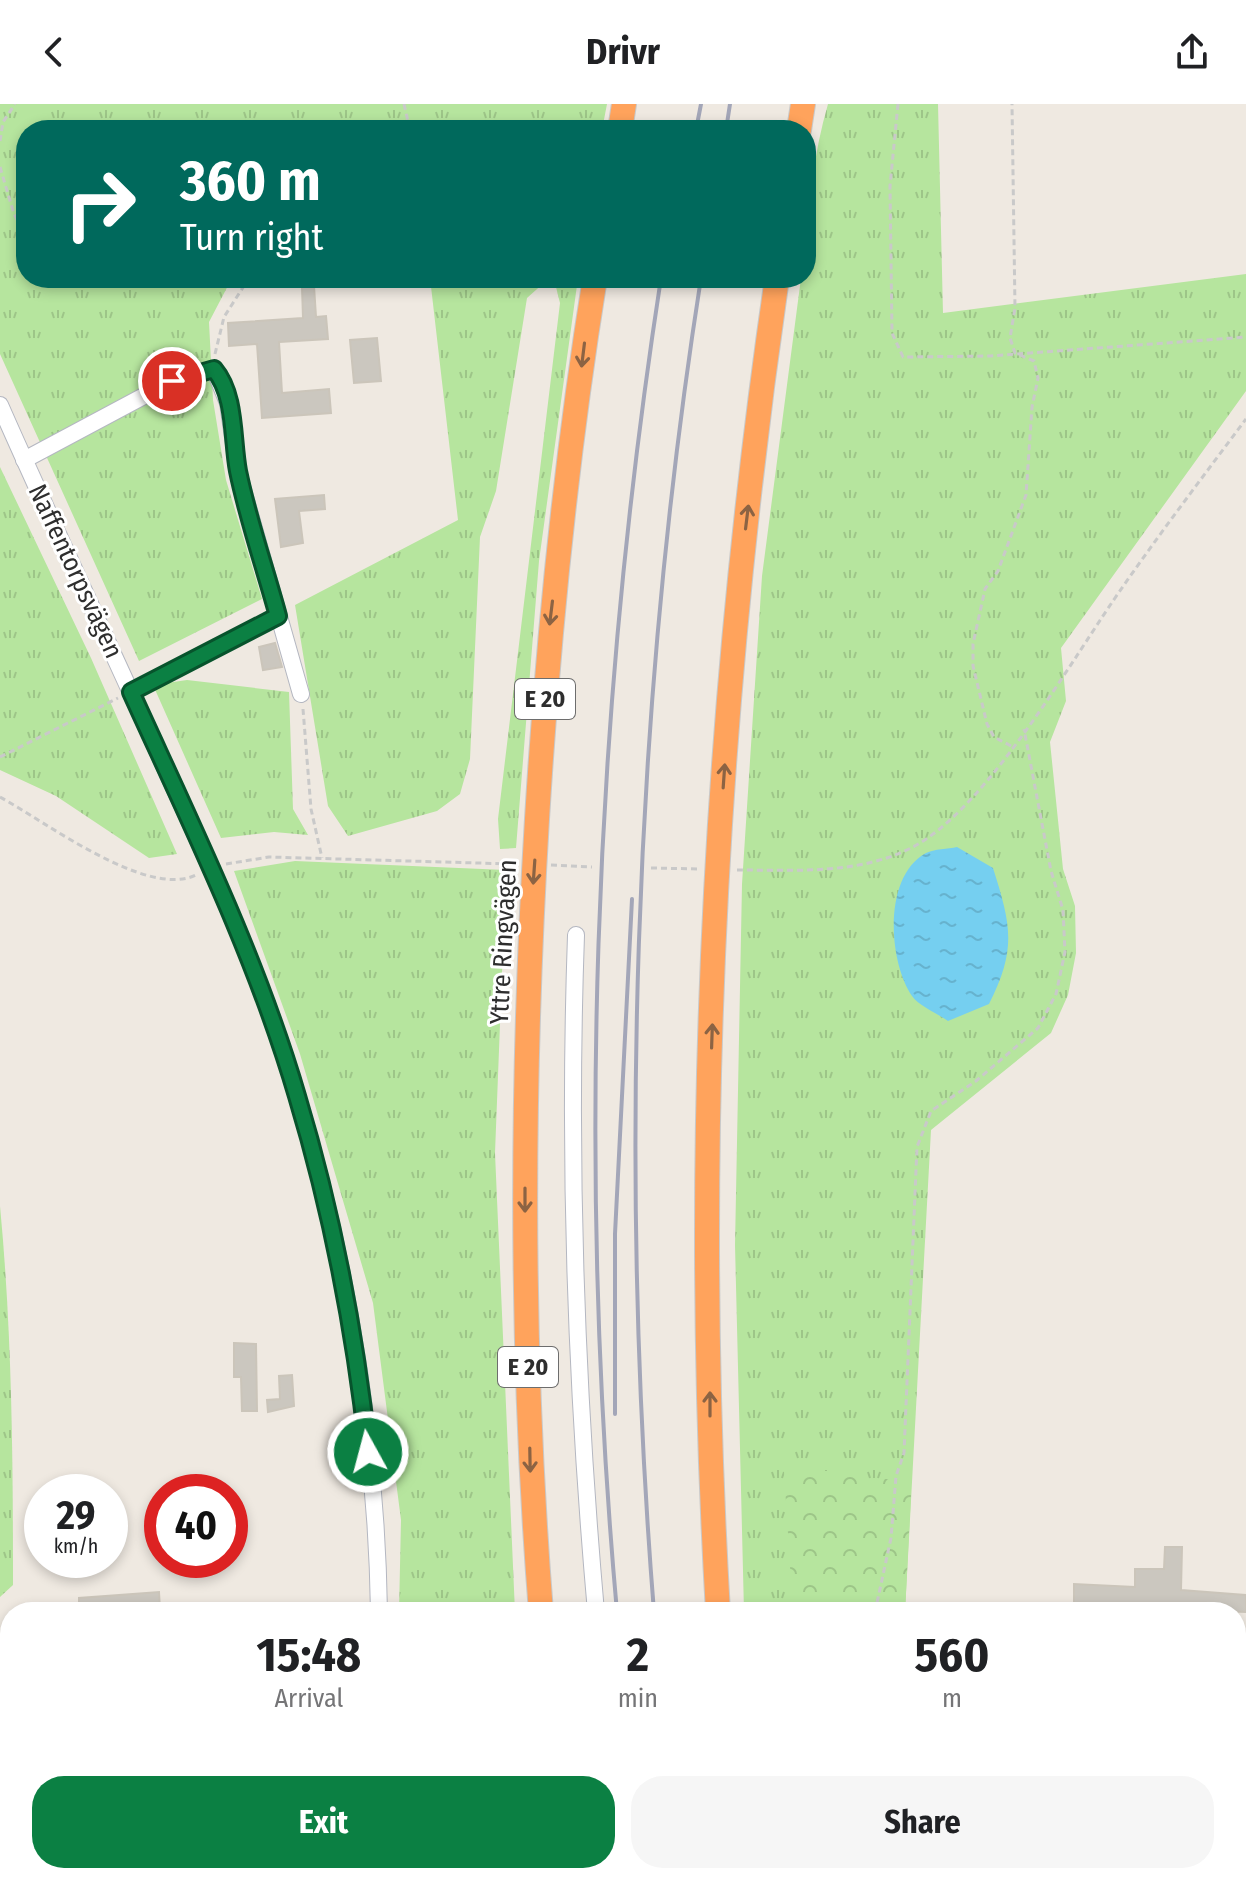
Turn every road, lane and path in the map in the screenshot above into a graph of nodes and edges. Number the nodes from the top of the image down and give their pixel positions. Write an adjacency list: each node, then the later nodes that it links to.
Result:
1 (15, 104): 4 (path)
2 (898, 104): 11 (path)
3 (1012, 104): 11 (path)
4 (0, 141)
5 (0, 167): 6 (path)
6 (16, 218)
7 (243, 288): 12 (path)
8 (594, 288): 34 (highway, Yttre Ringvägen / E 20, one-way to 34)
9 (776, 288): 32 (highway, one-way to 9)
10 (1246, 337): 11 (path)
11 (1015, 353): 20 (path)
12 (214, 369): 15 (street); 16 (street)
13 (0, 405): 15 (street, Naffentorpsvägen)
14 (1246, 419): 19 (path)
15 (24, 460): 17 (street, Naffentorpsvägen)
16 (278, 616): 17 (street); 18 (street)
17 (131, 692): 21 (path); 27 (street, Naffentorpsvägen)
18 (301, 694): 23 (path)
19 (1024, 729): 20 (path); 38 (path)
20 (1012, 747): 30 (path)
21 (0, 757)
22 (0, 797): 27 (path)
23 (322, 858): 24 (path); 27 (path)
24 (513, 864)
25 (544, 864): 26 (path)
26 (592, 867)
27 (211, 868): 33 (street, Naffentorpsvägen)
28 (651, 868): 29 (path)
29 (705, 869)
30 (733, 870)
31 (576, 935): 35 (street)
32 (710, 1482): 36 (highway); 37 (highway)
33 (378, 1602)
34 (540, 1602)
35 (595, 1602)
36 (717, 1602)
37 (724, 1602)
38 (877, 1602)

